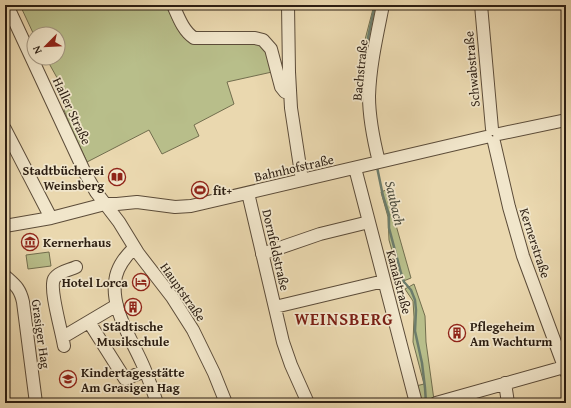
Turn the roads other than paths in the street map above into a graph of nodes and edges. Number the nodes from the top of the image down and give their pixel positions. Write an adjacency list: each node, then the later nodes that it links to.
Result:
1 (7, 5): 14 (street, Haller Straße)
2 (173, 5): 6 (street)
3 (288, 5): 6 (street)
4 (383, 5): 10 (street, Bachstraße)
5 (481, 5): 9 (street, Schwabstraße)
6 (290, 93): 12 (street)
7 (566, 120): 9 (street, Bahnhofstraße)
8 (5, 129): 15 (street)
9 (493, 136): 10 (street, Bahnhofstraße); 26 (street, Kernerstraße)
10 (379, 162): 11 (street, Bahnhofstraße)
11 (355, 168): 12 (street, Bahnhofstraße); 16 (street, Kanalstraße)
12 (302, 180): 13 (street, Bahnhofstraße)
13 (248, 193): 14 (street, Bahnhofstraße); 19 (street, Dornfeldstraße)
14 (105, 204): 15 (street, Bahnhofstraße); 18 (street, Hauptstraße)
15 (51, 218): 17 (street, Bahnhofstraße)
16 (369, 222): 19 (street); 22 (street, Kanalstraße)
17 (5, 226)
18 (134, 248): 23 (street); 32 (street, Hauptstraße)
19 (262, 254): 24 (street, Dornfeldstraße)
20 (76, 268): 25 (street)
21 (5, 276): 30 (street, Grasiger Hag)
22 (384, 281): 24 (street); 34 (street, Kanalstraße)
23 (117, 305): 25 (street); 27 (street)
24 (275, 307): 33 (street, Dornfeldstraße)
25 (89, 322): 27 (street)
26 (565, 369): 28 (street)
27 (146, 371): 31 (street)
28 (505, 383): 29 (street); 36 (street)
29 (449, 401): 35 (street)
30 (36, 403)
31 (157, 403)
32 (226, 403)
33 (308, 403)
34 (416, 403)
35 (436, 403)
36 (508, 403)

